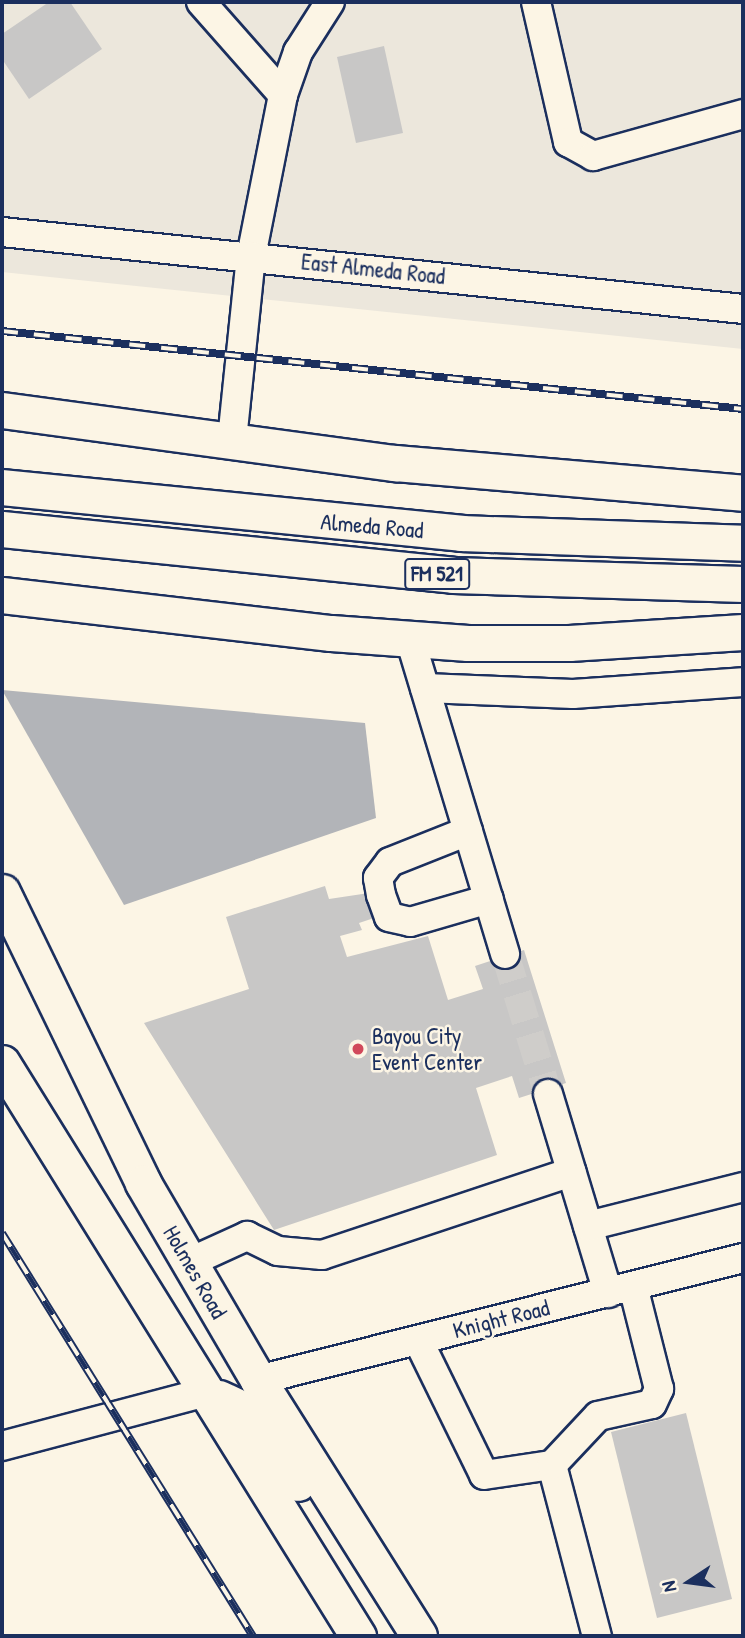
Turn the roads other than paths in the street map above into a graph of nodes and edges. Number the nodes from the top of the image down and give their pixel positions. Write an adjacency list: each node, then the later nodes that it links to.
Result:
1 (201, 2): 4 (street)
2 (330, 2): 4 (street)
3 (536, 2): 5 (street)
4 (283, 95): 7 (street)
5 (743, 114)
6 (2, 232): 7 (street, East Almeda Road)
7 (251, 256): 8 (street, East Almeda Road); 10 (street)
8 (743, 309)
9 (2, 410): 10 (main road)
10 (232, 440): 12 (main road)
11 (2, 487): 14 (main road, Almeda Road / FM 521)
12 (743, 493)
13 (2, 529): 15 (main road, Almeda Road / FM 521)
14 (743, 543)
15 (743, 584)
16 (2, 595): 18 (main road)
17 (743, 632): 18 (main road)
18 (410, 639): 20 (street)
19 (743, 682): 20 (street)
20 (425, 688): 21 (street)
21 (468, 831): 23 (street); 23 (street)
22 (2, 892): 32 (main road, Holmes Road)
23 (489, 899): 24 (street)
24 (505, 954)
25 (2, 1063): 30 (main road)
26 (548, 1094): 27 (street)
27 (572, 1172): 29 (street); 32 (street)
28 (743, 1187): 29 (street)
29 (588, 1226): 33 (street)
30 (118, 1251): 35 (main road); 36 (main road)
31 (743, 1258): 33 (street, Knight Road)
32 (190, 1262): 35 (main road, Holmes Road)
33 (621, 1289): 34 (street, Knight Road); 38 (street)
34 (418, 1340): 35 (street, Knight Road); 38 (street)
35 (258, 1380): 39 (main road, Holmes Road)
36 (206, 1392): 37 (street); 39 (main road); 40 (main road)
37 (2, 1446)
38 (552, 1465): 42 (street)
39 (350, 1527): 41 (main road, Holmes Road)
40 (358, 1636)
41 (419, 1636)
42 (597, 1636)

